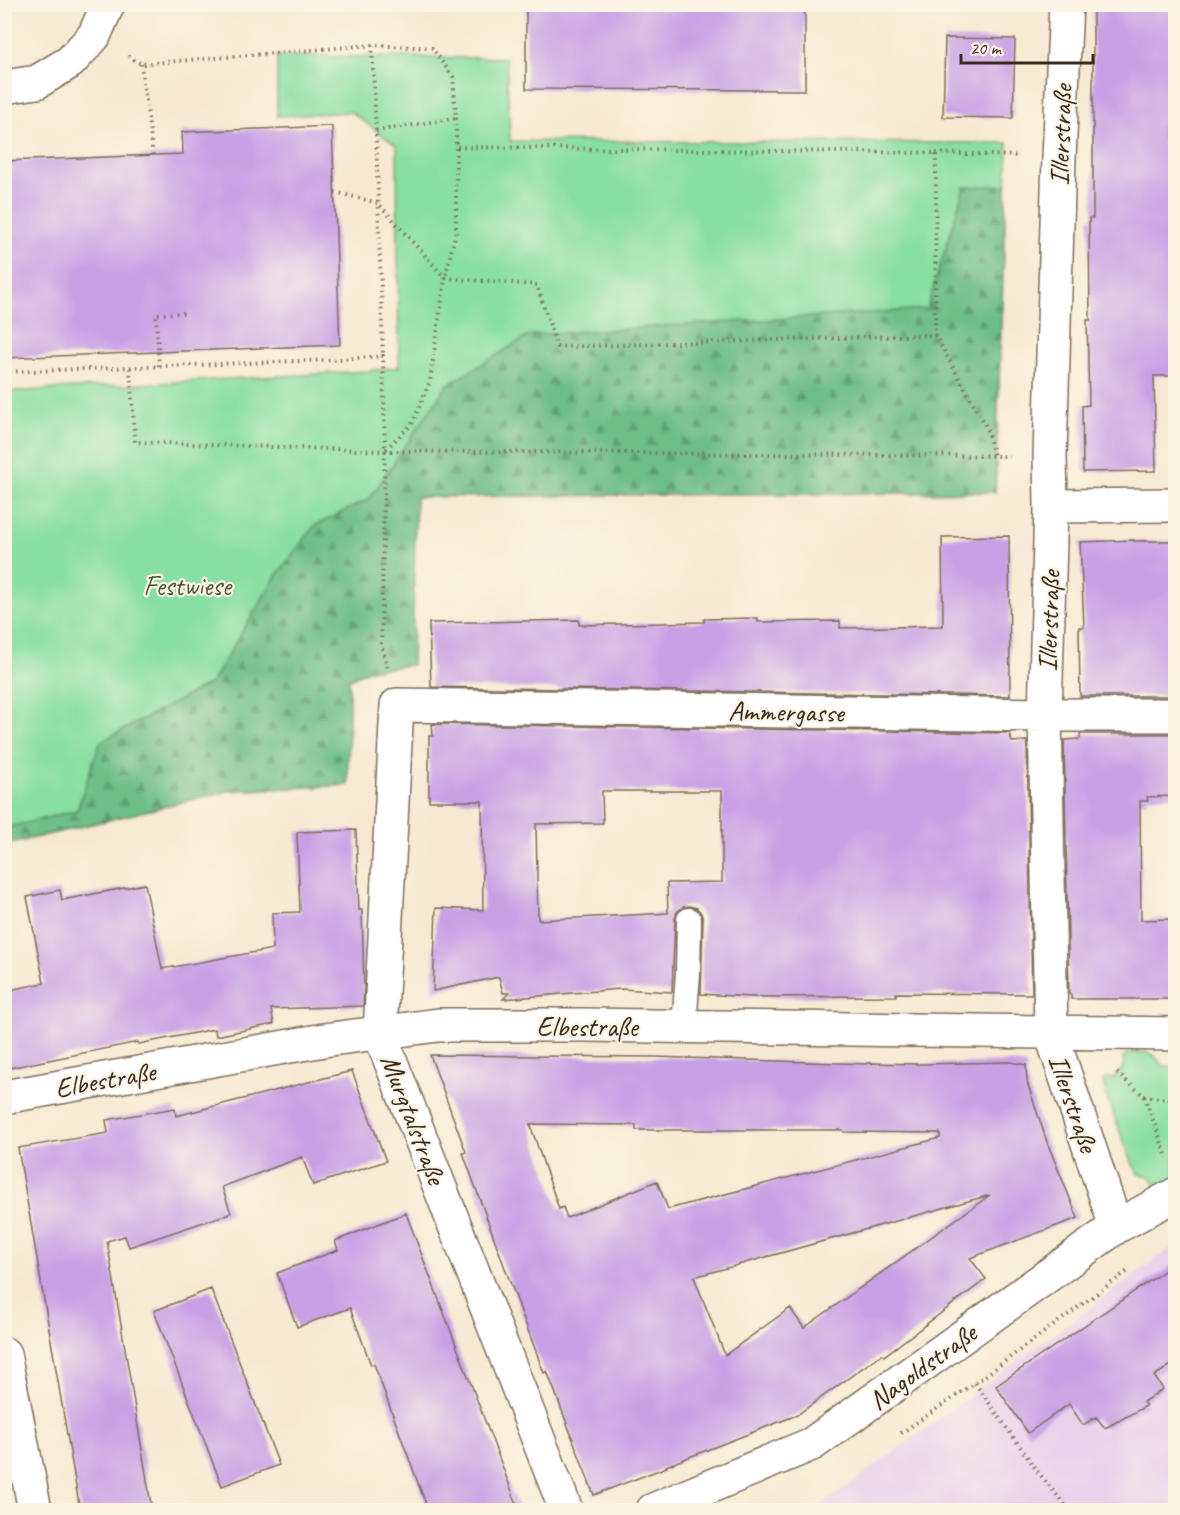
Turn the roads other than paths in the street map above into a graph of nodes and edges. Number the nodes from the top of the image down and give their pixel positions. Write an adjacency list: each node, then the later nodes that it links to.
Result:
1 (1066, 4): 5 (street, Illerstraße)
2 (103, 16): 3 (street)
3 (4, 87)
4 (1176, 505): 5 (street)
5 (1051, 506): 7 (street, Illerstraße)
6 (398, 705): 7 (street, Ammergasse); 12 (street, Murgtalstraße)
7 (1045, 715): 8 (street, Ammergasse); 11 (street, Illerstraße)
8 (1176, 715)
9 (689, 920): 10 (lane)
10 (684, 1027): 11 (street, Elbestraße); 12 (street, Elbestraße)
11 (1051, 1033): 13 (street, Elbestraße); 16 (street, Illerstraße)
12 (380, 1034): 14 (street, Elbestraße); 20 (street, Murgtalstraße)
13 (1176, 1034)
14 (4, 1097)
15 (1176, 1194): 16 (street, Nagoldstraße)
16 (1116, 1227): 21 (street, Nagoldstraße)
17 (4, 1354): 18 (street)
18 (14, 1454): 19 (street)
19 (35, 1510)
20 (567, 1510)
21 (653, 1510)

